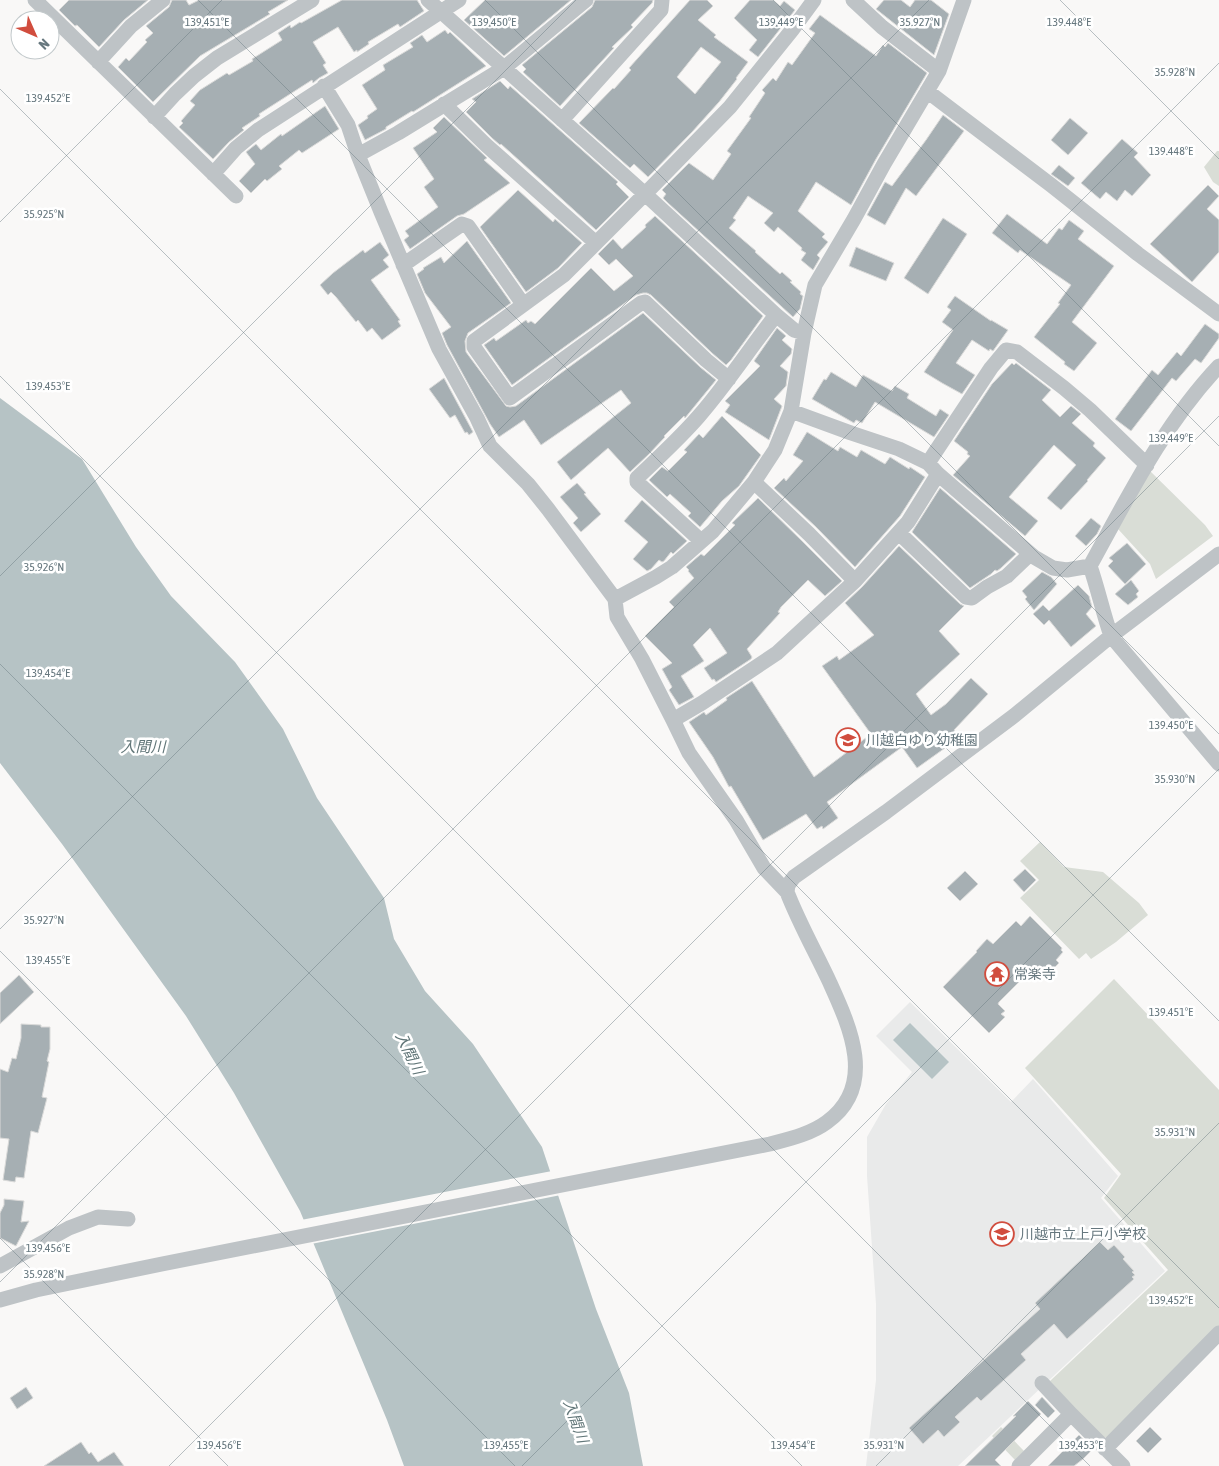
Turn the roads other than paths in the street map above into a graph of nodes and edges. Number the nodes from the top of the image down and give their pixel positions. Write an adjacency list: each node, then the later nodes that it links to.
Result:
1 (163, 0): 12 (street)
2 (312, 0): 18 (street)
3 (428, 0): 11 (street)
4 (459, 0): 11 (street)
5 (586, 0): 13 (street)
6 (662, 0): 19 (street)
7 (814, 0): 22 (street)
8 (853, 0): 14 (street)
9 (964, 0): 14 (street)
10 (42, 2): 12 (street)
11 (442, 12): 13 (street); 15 (street)
12 (98, 62): 18 (street)
13 (504, 68): 17 (street); 19 (street)
14 (939, 71): 16 (street)
15 (324, 86): 20 (street); 21 (street)
16 (927, 91): 27 (street); 29 (street)
17 (444, 104): 20 (street); 24 (street)
18 (154, 117): 21 (street)
19 (562, 120): 22 (street)
20 (358, 155): 25 (street)
21 (213, 174): 23 (street)
22 (645, 194): 24 (street); 28 (street)
23 (236, 196)
24 (596, 243): 26 (street)
25 (403, 265): 26 (street); 42 (street)
26 (524, 304): 31 (street)
27 (1219, 314)
28 (776, 315): 29 (street); 31 (street)
29 (804, 332): 32 (street)
30 (1219, 366): 33 (street)
31 (729, 379): 37 (street)
32 (791, 411): 34 (street); 35 (street)
33 (1147, 464): 34 (street); 40 (street)
34 (933, 469): 36 (street); 38 (street)
35 (754, 482): 37 (street); 41 (street)
36 (900, 533): 38 (street); 41 (street)
37 (700, 540): 42 (street)
38 (1030, 554): 40 (street)
39 (1219, 554): 43 (street)
40 (1090, 566): 43 (street)
41 (855, 581): 44 (street)
42 (615, 599): 44 (street)
43 (1111, 636): 45 (street); 46 (street)
44 (673, 720): 46 (street)
45 (1219, 764)
46 (787, 892): 49 (street)
47 (128, 1219): 48 (street)
48 (0, 1266)
49 (0, 1300)
50 (1219, 1333): 53 (street)
51 (1042, 1383): 52 (street)
52 (1071, 1414): 53 (street); 54 (street)
53 (1105, 1449): 55 (street)
54 (1019, 1466)
55 (1123, 1466)

